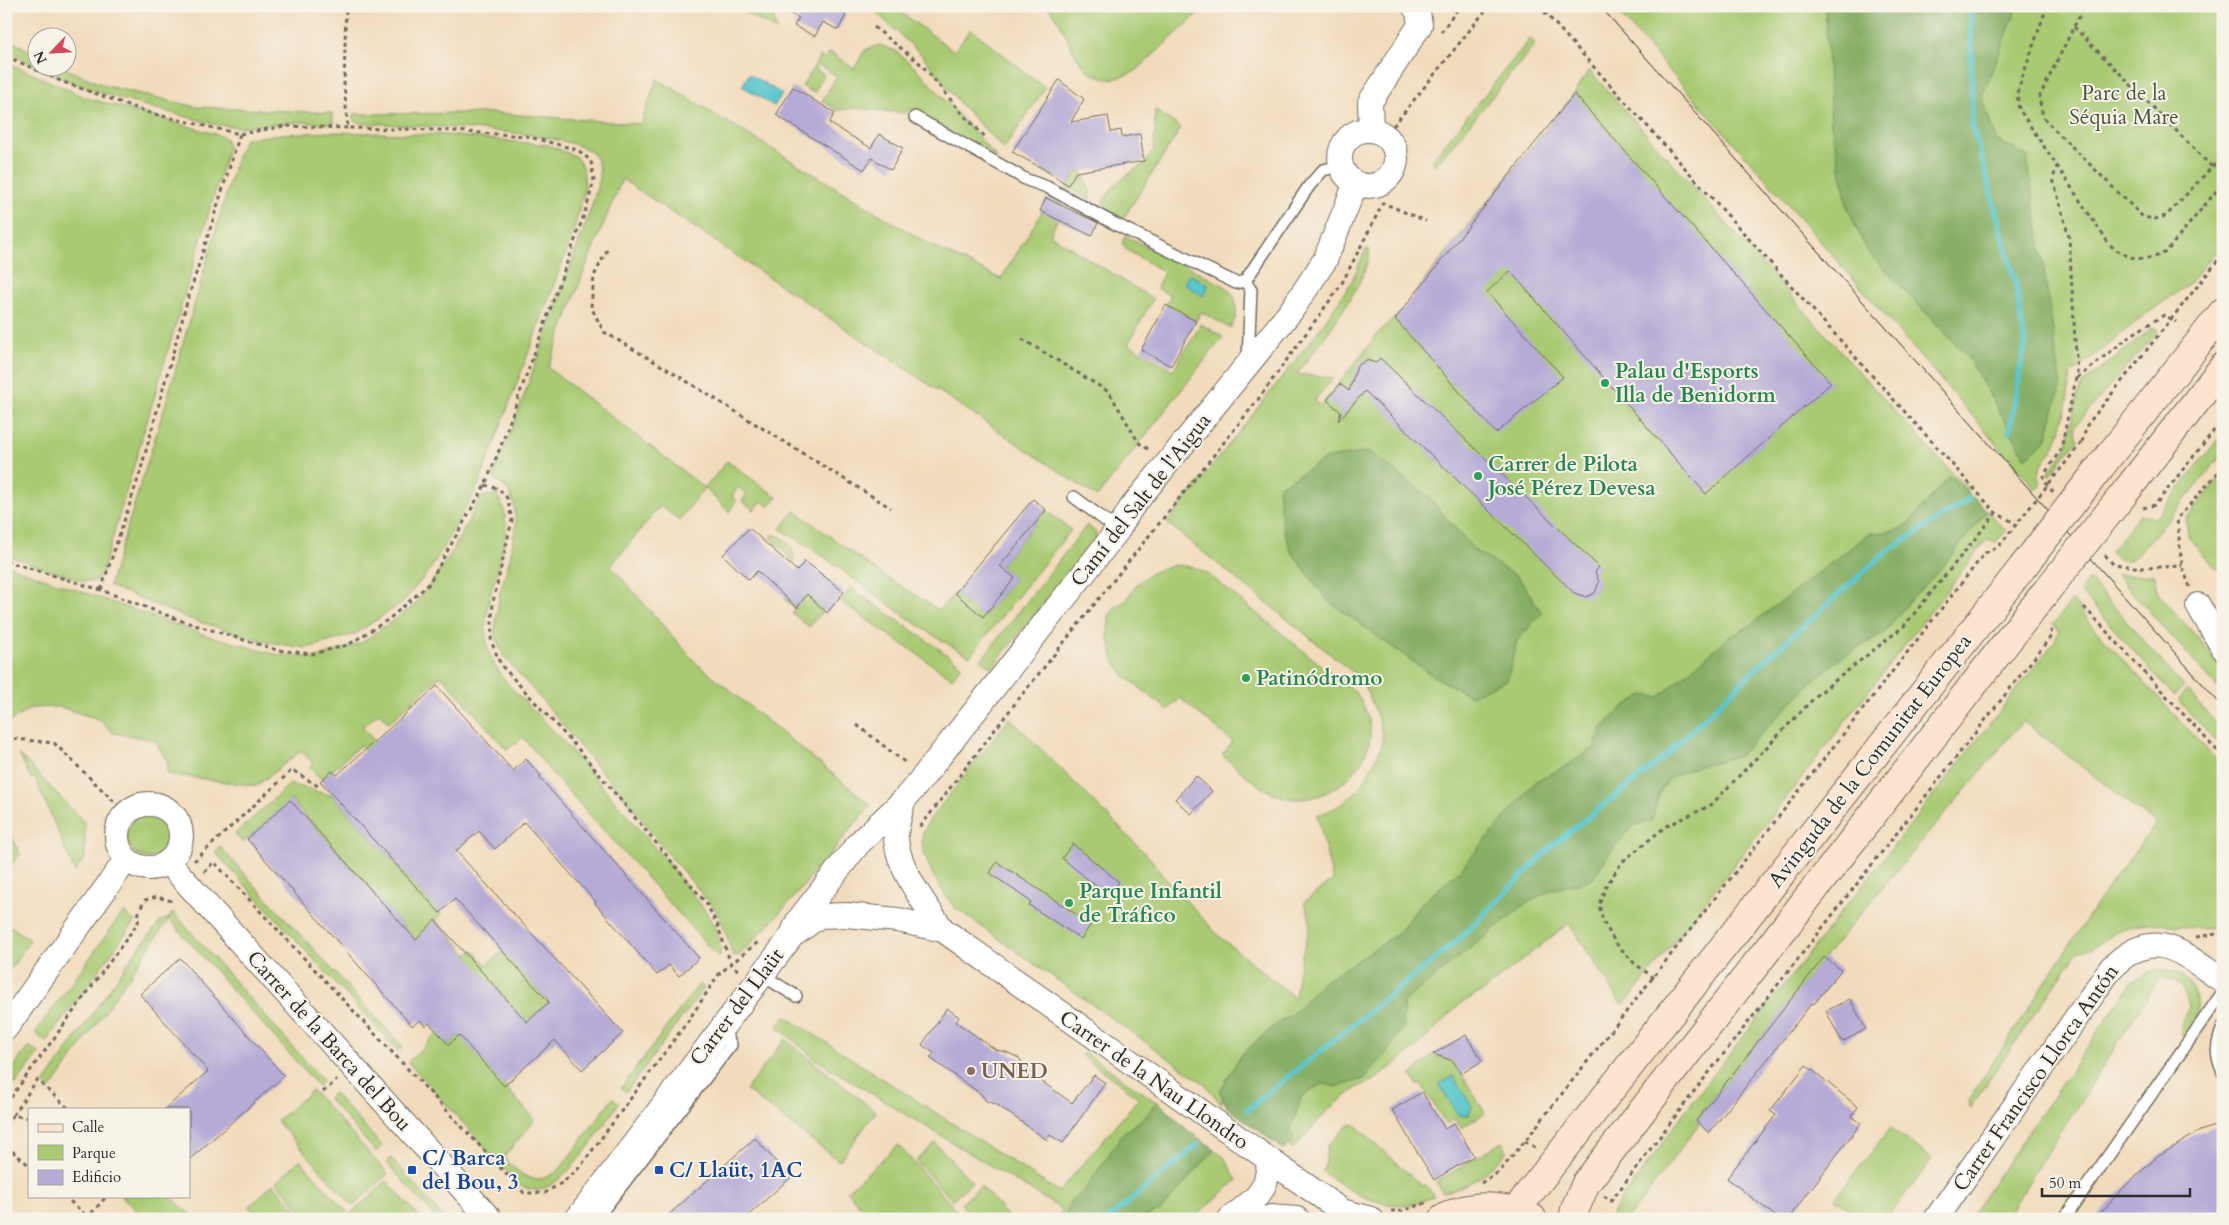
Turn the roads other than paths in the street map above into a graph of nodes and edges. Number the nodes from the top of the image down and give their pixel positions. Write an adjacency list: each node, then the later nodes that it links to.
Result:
1 (1414, 6): 3 (street)
2 (915, 117): 5 (lane)
3 (1380, 125): 4 (street); 4 (street)
4 (1348, 175): 5 (lane); 7 (street, Camí del Salt de l'Aigua)
5 (1245, 281): 7 (lane)
6 (2223, 312): 29 (main road, Avinguda de la Comunitat Europea, bridge)
7 (1248, 366): 10 (street, Camí del Salt de l'Aigua)
8 (2223, 367): 36 (main road, Avinguda de la Comunitat Europea, bridge)
9 (1074, 497): 10 (lane)
10 (1118, 530): 13 (street, Camí del Salt de l'Aigua)
11 (2198, 605): 12 (street)
12 (2223, 648)
13 (902, 802): 16 (street, Carrer de la Nau Llondro); 17 (street, Carrer del Llaüt)
14 (126, 860): 15 (street); 15 (street); 24 (street)
15 (174, 869): 30 (street, Carrer de la Barca del Bou)
16 (943, 930): 17 (street, Carrer de la Nau Llondro); 26 (street, Carrer de la Nau Llondro)
17 (791, 937): 18 (street, Carrer del Llaüt)
18 (758, 979): 21 (lane); 22 (street, Carrer del Llaüt)
19 (2223, 981): 37 (street, Carrer Francisco Llorca Antón)
20 (2223, 992): 38 (lane)
21 (796, 996)
22 (722, 1027): 31 (street, Carrer del Llaüt); 32 (lane)
23 (2223, 1027): 25 (lane)
24 (6, 1028)
25 (2223, 1072)
26 (1269, 1161): 28 (street, Carrer de la Nau Llondro); 33 (street)
27 (1438, 1210): 29 (main road)
28 (1377, 1215)
29 (1525, 1215)
30 (490, 1219)
31 (577, 1219)
32 (596, 1219)
33 (1230, 1219)
34 (1264, 1219): 35 (street)
35 (1297, 1219)
36 (1573, 1219)
37 (1936, 1219)
38 (2064, 1219)

